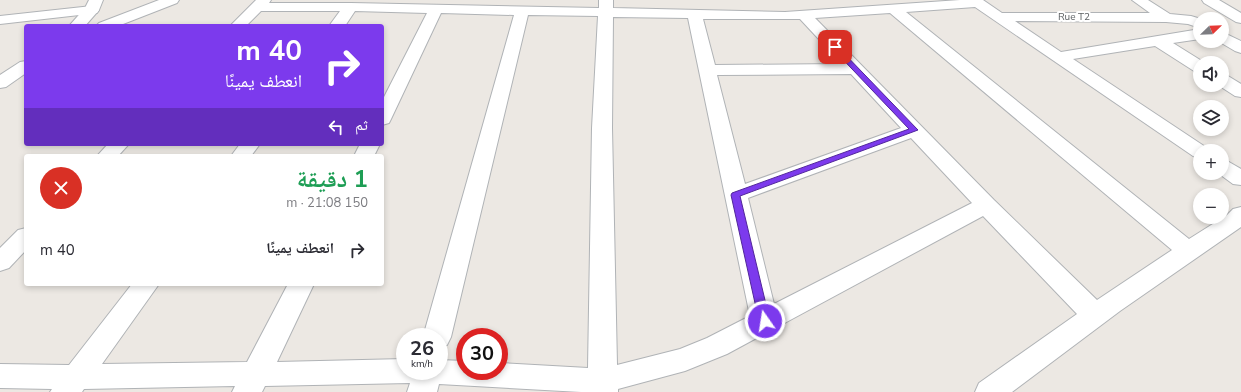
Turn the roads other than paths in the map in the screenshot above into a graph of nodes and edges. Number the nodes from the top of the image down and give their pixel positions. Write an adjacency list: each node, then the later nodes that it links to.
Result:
1 (172, 0): 20 (street)
2 (1139, 0): 15 (street)
3 (1209, 0): 16 (street)
4 (976, 2): 10 (street); 14 (street)
5 (260, 4): 8 (street); 21 (street)
6 (94, 5): 17 (street); 19 (street)
7 (607, 6): 11 (street); 13 (street); 61 (street)
8 (351, 8): 9 (street); 22 (street)
9 (436, 9): 11 (street); 37 (street)
10 (895, 10): 12 (street); 48 (street)
11 (522, 11): 54 (street)
12 (804, 14): 13 (street); 32 (street)
13 (695, 15): 33 (street)
14 (999, 17): 15 (street, Rue T2); 29 (street)
15 (1166, 18): 18 (street, Rue T2)
16 (1241, 19)
17 (0, 20)
18 (1193, 21)
19 (79, 24)
20 (109, 24)
21 (240, 24)
22 (339, 24)
23 (1241, 29): 24 (street)
24 (1229, 30)
25 (1193, 35): 26 (street)
26 (1157, 40): 29 (street); 30 (street)
27 (1229, 40): 28 (street)
28 (1241, 48)
29 (1057, 57): 40 (street)
30 (1193, 63)
31 (24, 67): 34 (street)
32 (856, 69): 33 (street); 38 (street)
33 (708, 70): 44 (street)
34 (0, 83)
35 (1229, 84): 36 (street)
36 (1241, 92)
37 (384, 115)
38 (914, 130): 44 (street); 45 (street)
39 (117, 146): 41 (street)
40 (1193, 147)
41 (109, 154)
42 (1229, 171): 43 (street)
43 (1241, 179)
44 (736, 195): 53 (street)
45 (986, 205): 52 (street); 53 (street)
46 (1241, 214): 48 (street)
47 (24, 238): 49 (street)
48 (1187, 250): 52 (street)
49 (0, 262)
50 (144, 286): 60 (street)
51 (300, 286): 59 (street)
52 (1094, 314): 63 (street)
53 (765, 321): 61 (street)
54 (439, 328)
55 (396, 373): 59 (street)
56 (448, 373): 61 (street)
57 (0, 376): 60 (street)
58 (425, 380): 62 (street)
59 (252, 383): 60 (street)
60 (71, 384)
61 (602, 386)
62 (422, 392)
63 (990, 392)

